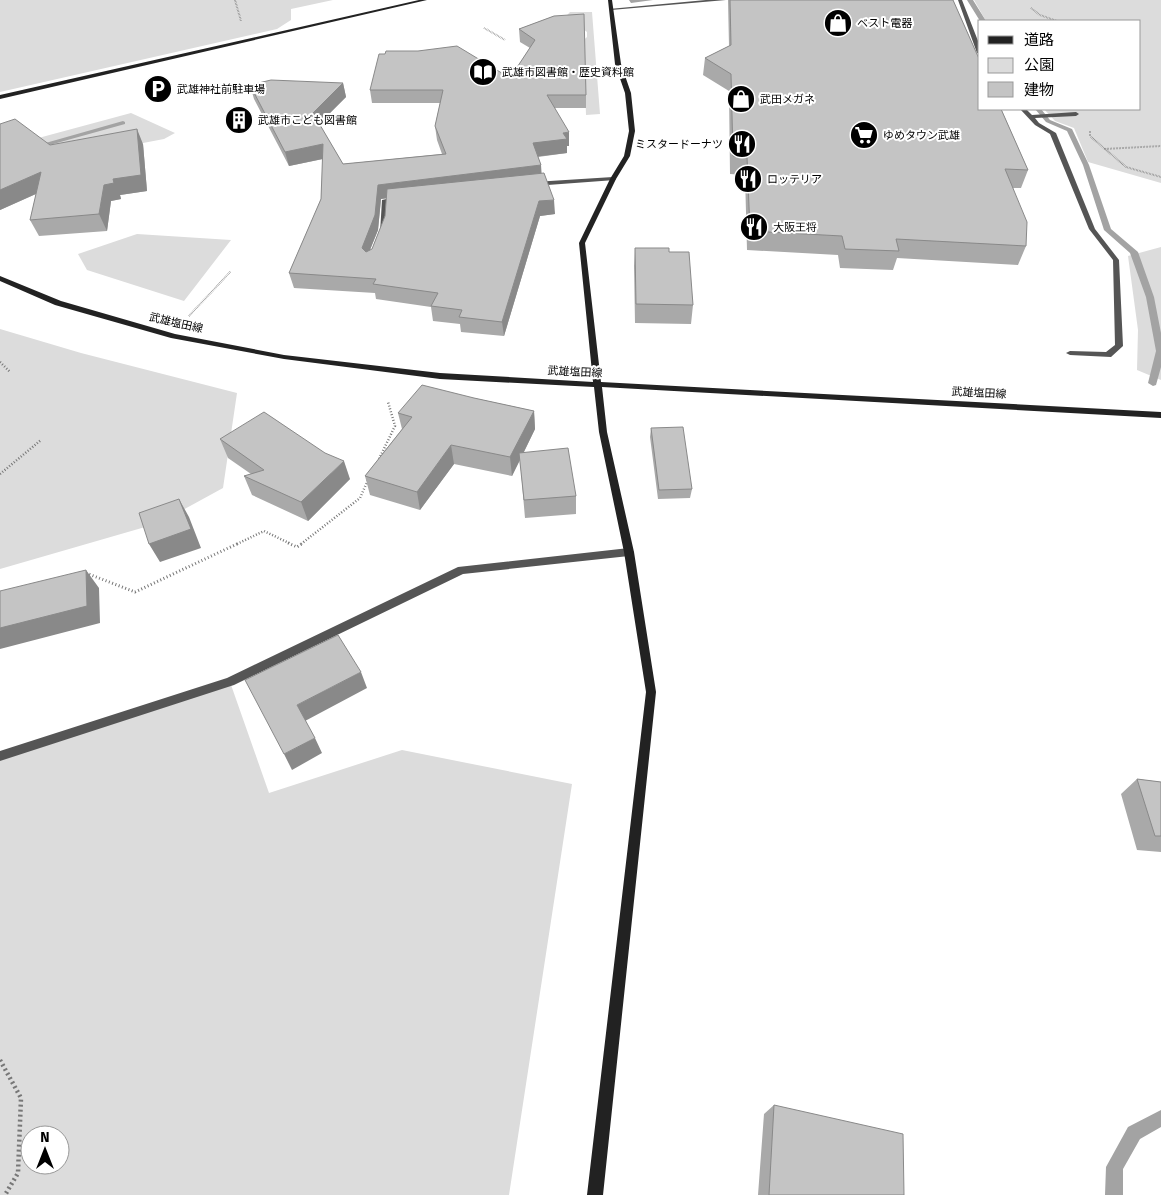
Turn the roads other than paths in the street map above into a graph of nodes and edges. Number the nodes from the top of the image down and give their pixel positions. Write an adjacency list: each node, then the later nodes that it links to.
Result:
1 (425, 0): 7 (street)
2 (610, 0): 5 (street)
3 (724, 0): 5 (street)
4 (960, 0): 6 (street)
5 (611, 9): 11 (street)
6 (978, 48)
7 (0, 97)
8 (1024, 110): 10 (street)
9 (1076, 114): 10 (street)
10 (1030, 117): 16 (street)
11 (613, 179): 12 (street); 17 (street)
12 (522, 186)
13 (405, 198): 14 (street)
14 (379, 238)
15 (0, 278): 17 (street, 武雄塩田線)
16 (1070, 354)
17 (598, 384): 18 (street, 武雄塩田線); 19 (street)
18 (1161, 415)
19 (629, 552): 20 (street); 21 (street)
20 (0, 756)
21 (595, 1195)

